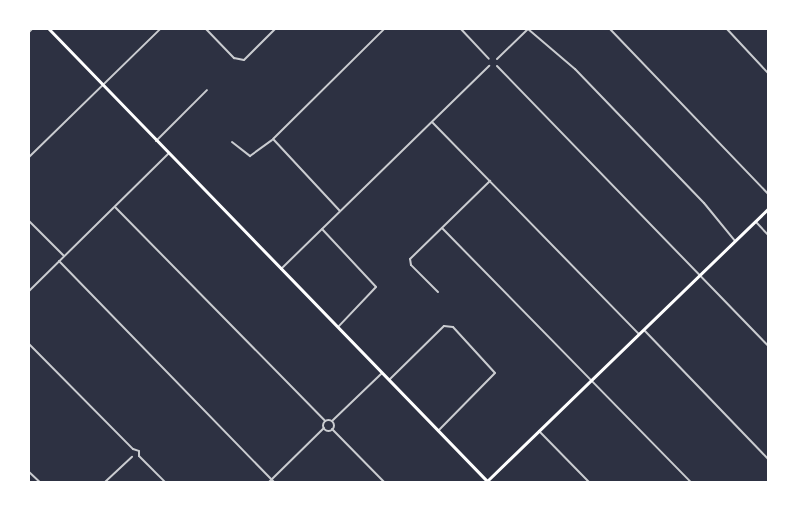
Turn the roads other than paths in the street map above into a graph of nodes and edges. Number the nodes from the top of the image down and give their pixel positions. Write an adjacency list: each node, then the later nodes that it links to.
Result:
1 (33, 28): 11 (street)
2 (48, 28): 17 (main road)
3 (161, 28): 17 (street)
4 (205, 28): 5 (street)
5 (276, 28)
6 (385, 28): 20 (street)
7 (460, 28): 12 (street)
8 (609, 28): 26 (street)
9 (726, 28): 16 (street)
10 (529, 29): 13 (street); 35 (street)
11 (28, 33)
12 (489, 59): 13 (street); 14 (street)
13 (497, 59): 15 (street)
14 (489, 66): 15 (street); 19 (street)
15 (497, 66): 39 (street)
16 (768, 73)
17 (102, 86): 21 (main road); 24 (street)
18 (207, 90): 21 (street)
19 (432, 122): 25 (street); 29 (street)
20 (272, 140): 22 (street); 29 (street)
21 (156, 141): 23 (main road)
22 (232, 142)
23 (168, 154): 27 (street); 38 (main road)
24 (28, 158)
25 (490, 181): 32 (street); 44 (street)
26 (768, 194)
27 (115, 207): 36 (street); 50 (street)
28 (768, 209): 31 (main road)
29 (340, 211): 33 (street)
30 (28, 220): 36 (street)
31 (756, 222): 34 (street); 35 (main road)
32 (442, 228): 40 (street); 49 (street)
33 (322, 229): 38 (street); 42 (street)
34 (768, 235)
35 (735, 241): 39 (main road)
36 (64, 256): 37 (street)
37 (59, 261): 41 (street); 61 (street)
38 (281, 269): 42 (main road)
39 (700, 276): 43 (main road); 46 (street)
40 (438, 291)
41 (28, 292)
42 (338, 327): 47 (main road)
43 (644, 330): 44 (main road); 59 (street)
44 (639, 334): 49 (main road)
45 (28, 343): 56 (street)
46 (768, 346)
47 (382, 373): 48 (main road); 51 (street)
48 (389, 380): 54 (main road); 54 (street)
49 (592, 380): 55 (main road); 68 (street)
50 (325, 421): 51 (street); 52 (street)
51 (332, 421): 53 (street)
52 (324, 428): 53 (street); 61 (street)
53 (332, 429): 66 (street)
54 (438, 431): 62 (main road)
55 (539, 431): 62 (main road); 67 (street)
56 (133, 449): 57 (street); 58 (street)
57 (139, 456): 58 (street); 65 (street)
58 (132, 457): 64 (street)
59 (768, 459)
60 (28, 471): 63 (street)
61 (272, 482)
62 (487, 482)
63 (40, 483)
64 (105, 483)
65 (165, 483)
66 (384, 483)
67 (589, 483)
68 (691, 483)

